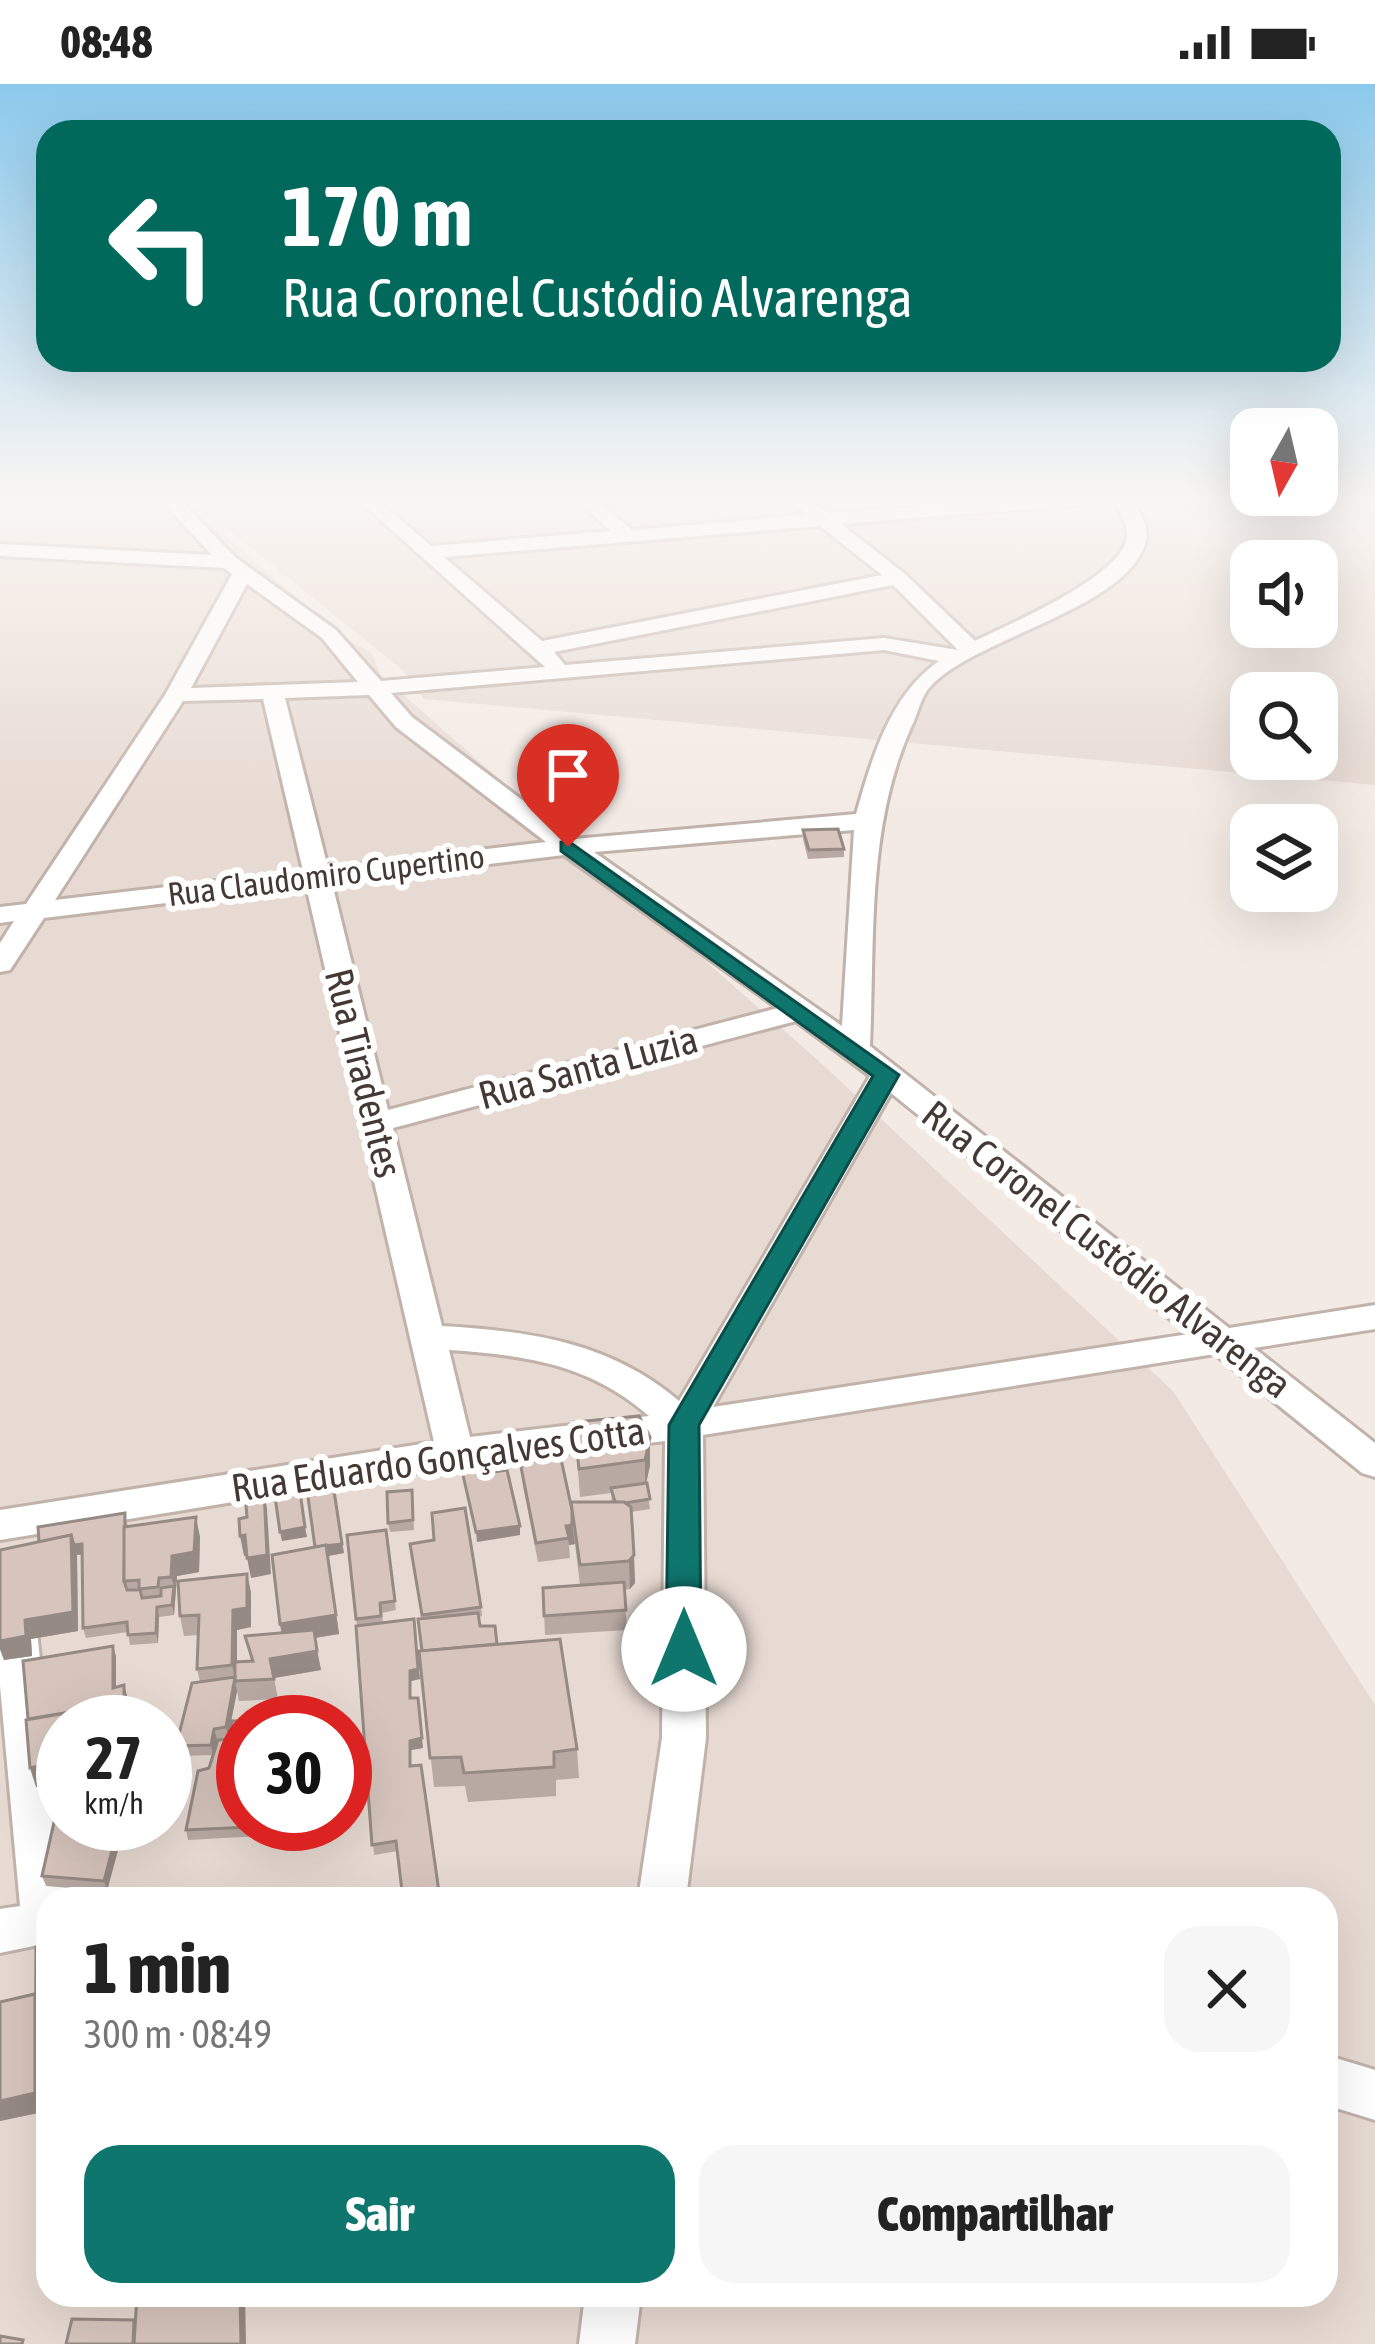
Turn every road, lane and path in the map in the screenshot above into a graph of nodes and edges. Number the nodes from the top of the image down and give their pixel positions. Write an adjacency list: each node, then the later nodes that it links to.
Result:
1 (219, 603): 14 (street)
2 (287, 603): 12 (street, Rua Coronel Custódio Alvarenga)
3 (488, 603): 7 (street)
4 (767, 603): 7 (street)
5 (921, 603): 8 (street)
6 (1066, 603): 8 (street)
7 (539, 648): 10 (street)
8 (963, 649): 9 (street); 11 (street)
9 (926, 651): 10 (street); 11 (street)
10 (560, 669): 12 (street)
11 (920, 684): 15 (street)
12 (372, 688): 13 (street); 16 (street, Rua Coronel Custódio Alvarenga)
13 (273, 693): 14 (street); 17 (street, Rua Tiradentes)
14 (176, 695): 18 (street)
15 (867, 821): 16 (street, Rua Claudomiro Cupertino); 22 (street)
16 (568, 847): 17 (street, Rua Claudomiro Cupertino); 21 (street, Rua Coronel Custódio Alvarenga)
17 (316, 876): 18 (street, Rua Claudomiro Cupertino); 24 (street, Rua Tiradentes)
18 (32, 910): 19 (street, Rua Claudomiro Cupertino); 20 (street)
19 (0, 915)
20 (0, 964)
21 (801, 1010): 22 (street, Rua Coronel Custódio Alvarenga); 24 (street, Rua Santa Luzia)
22 (855, 1049): 23 (street, Rua Coronel Custódio Alvarenga)
23 (886, 1075): 27 (street, Rua Coronel Custódio Alvarenga); 28 (street)
24 (376, 1123): 26 (street, Rua Tiradentes)
25 (1375, 1318): 27 (street, Rua Eduardo Gonçalves Cotta)
26 (427, 1337): 28 (street); 29 (street, Rua Tiradentes)
27 (1225, 1342): 28 (street, Rua Eduardo Gonçalves Cotta); 30 (street, Rua Coronel Custódio Alvarenga)
28 (684, 1425): 29 (street, Rua Eduardo Gonçalves Cotta); 32 (street)
29 (454, 1452): 31 (street, Rua Eduardo Gonçalves Cotta)
30 (1375, 1463)
31 (2, 1524): 33 (street)
32 (664, 1887)
33 (31, 1925)
34 (1338, 2084): 35 (street)
35 (1375, 2095)
36 (612, 2307): 37 (street)
37 (607, 2344)

